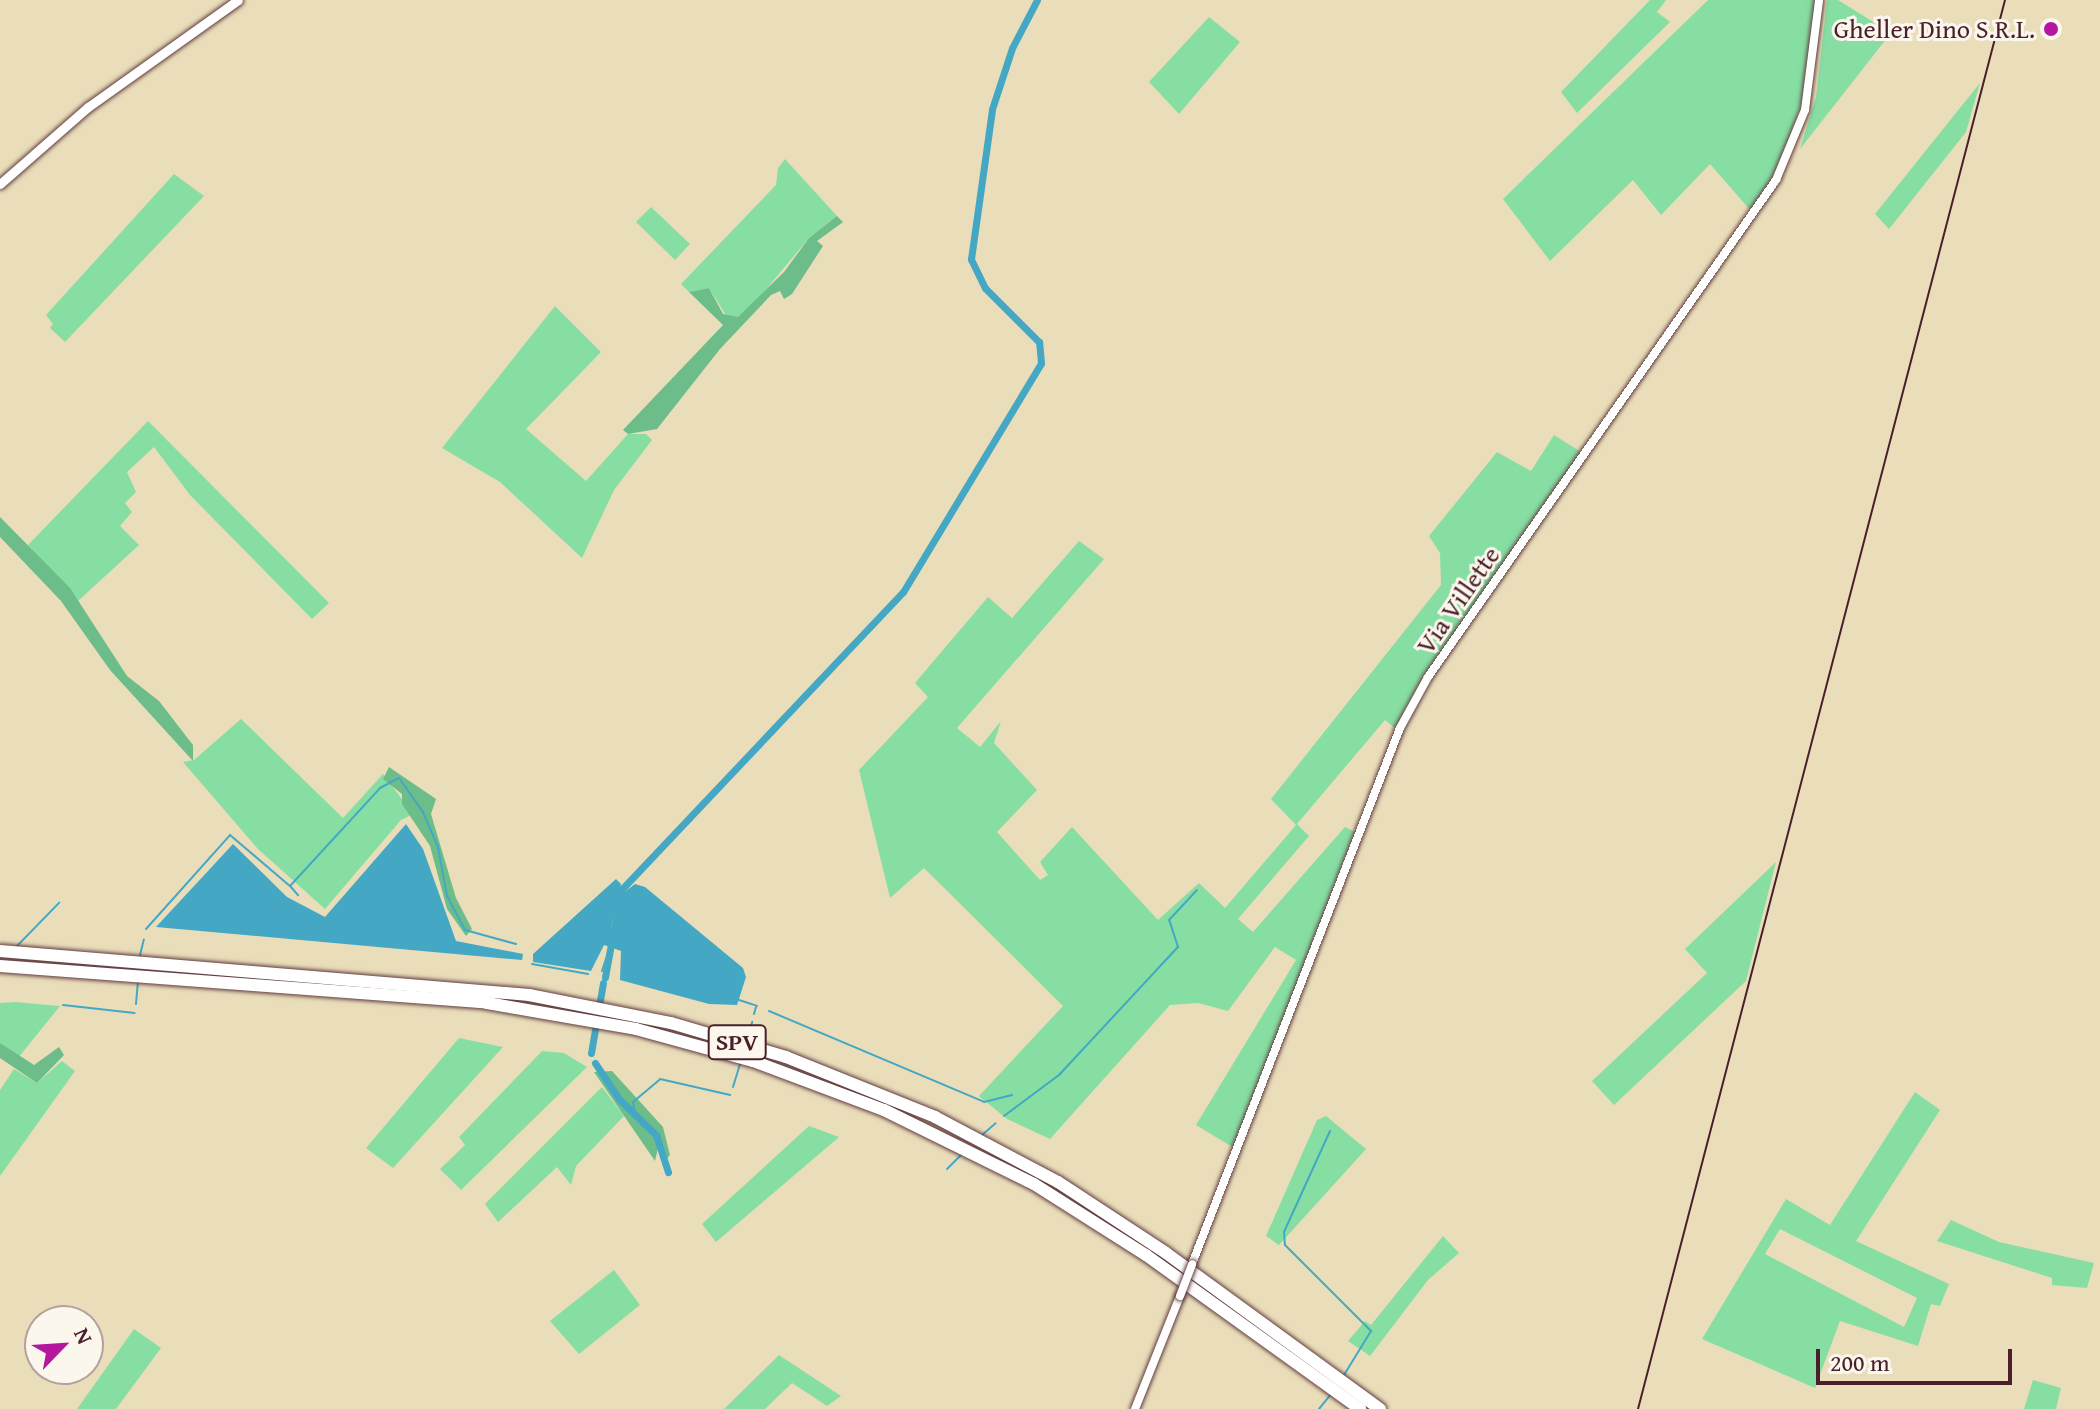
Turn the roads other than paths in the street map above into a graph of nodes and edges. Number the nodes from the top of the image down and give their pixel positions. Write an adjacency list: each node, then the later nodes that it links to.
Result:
1 (238, 0): 3 (main road)
2 (1819, 0): 7 (street, Via Villette, bridge)
3 (0, 184)
4 (0, 951): 6 (highway, SPV)
5 (0, 966): 8 (highway, SPV)
6 (1379, 1407)
7 (1135, 1409)
8 (1360, 1409)

